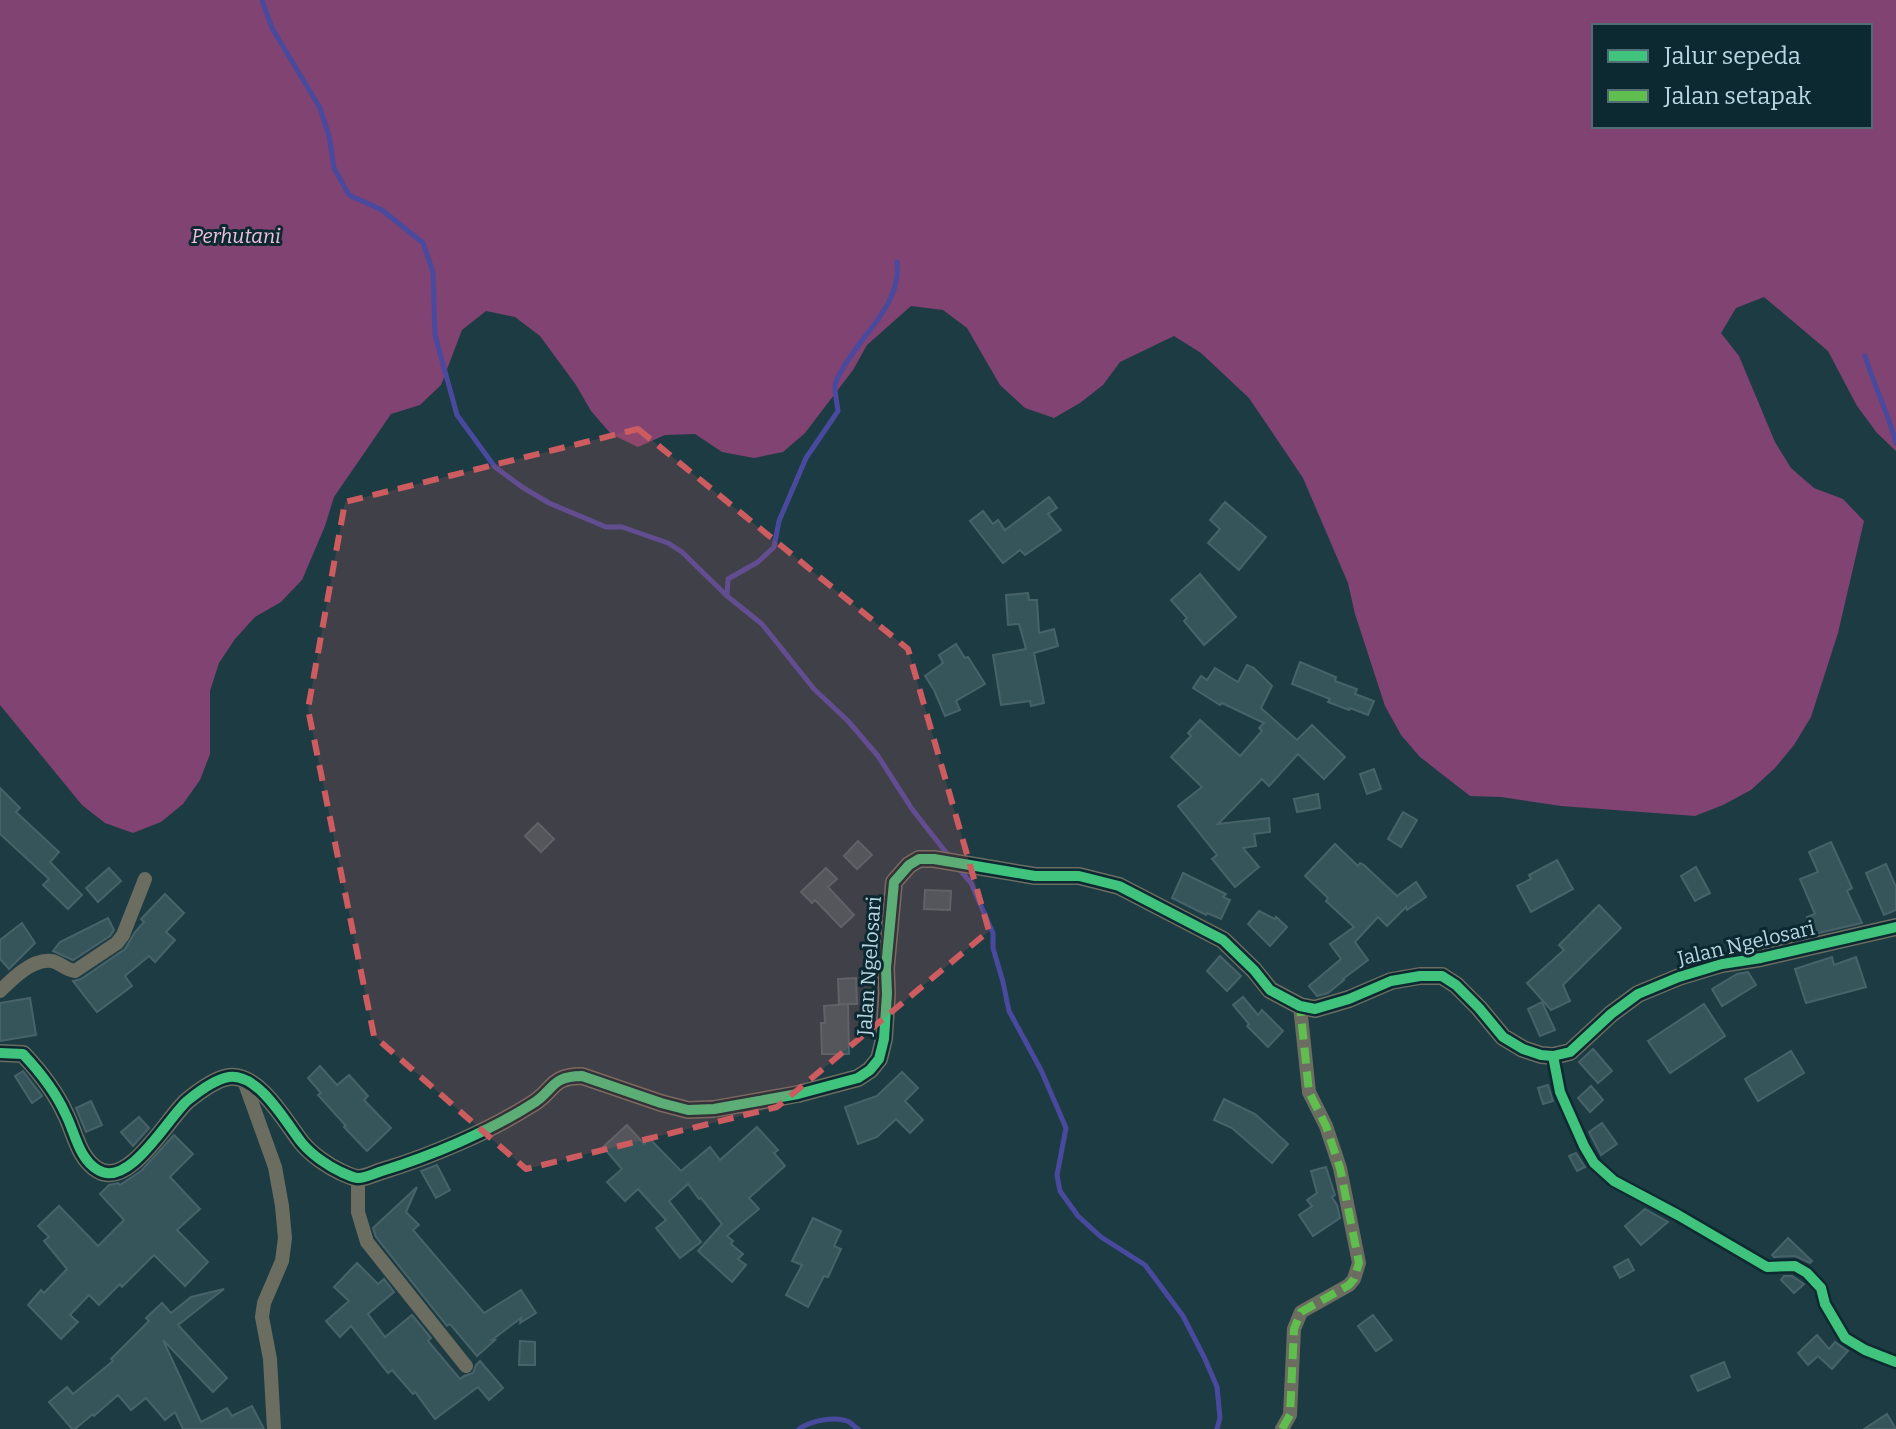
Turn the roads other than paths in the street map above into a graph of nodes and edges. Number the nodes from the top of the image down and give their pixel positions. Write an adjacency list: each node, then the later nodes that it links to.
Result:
1 (145, 879): 3 (street)
2 (1896, 927): 6 (street, Jalan Ngelosari)
3 (0, 991)
4 (1300, 1006): 6 (street); 8 (street, Jalan Ngelosari); 12 (street)
5 (0, 1052): 7 (street)
6 (1553, 1056): 9 (street)
7 (243, 1078): 8 (street); 11 (street)
8 (358, 1178): 10 (street)
9 (1896, 1362)
10 (466, 1366)
11 (274, 1429)
12 (1282, 1429)

